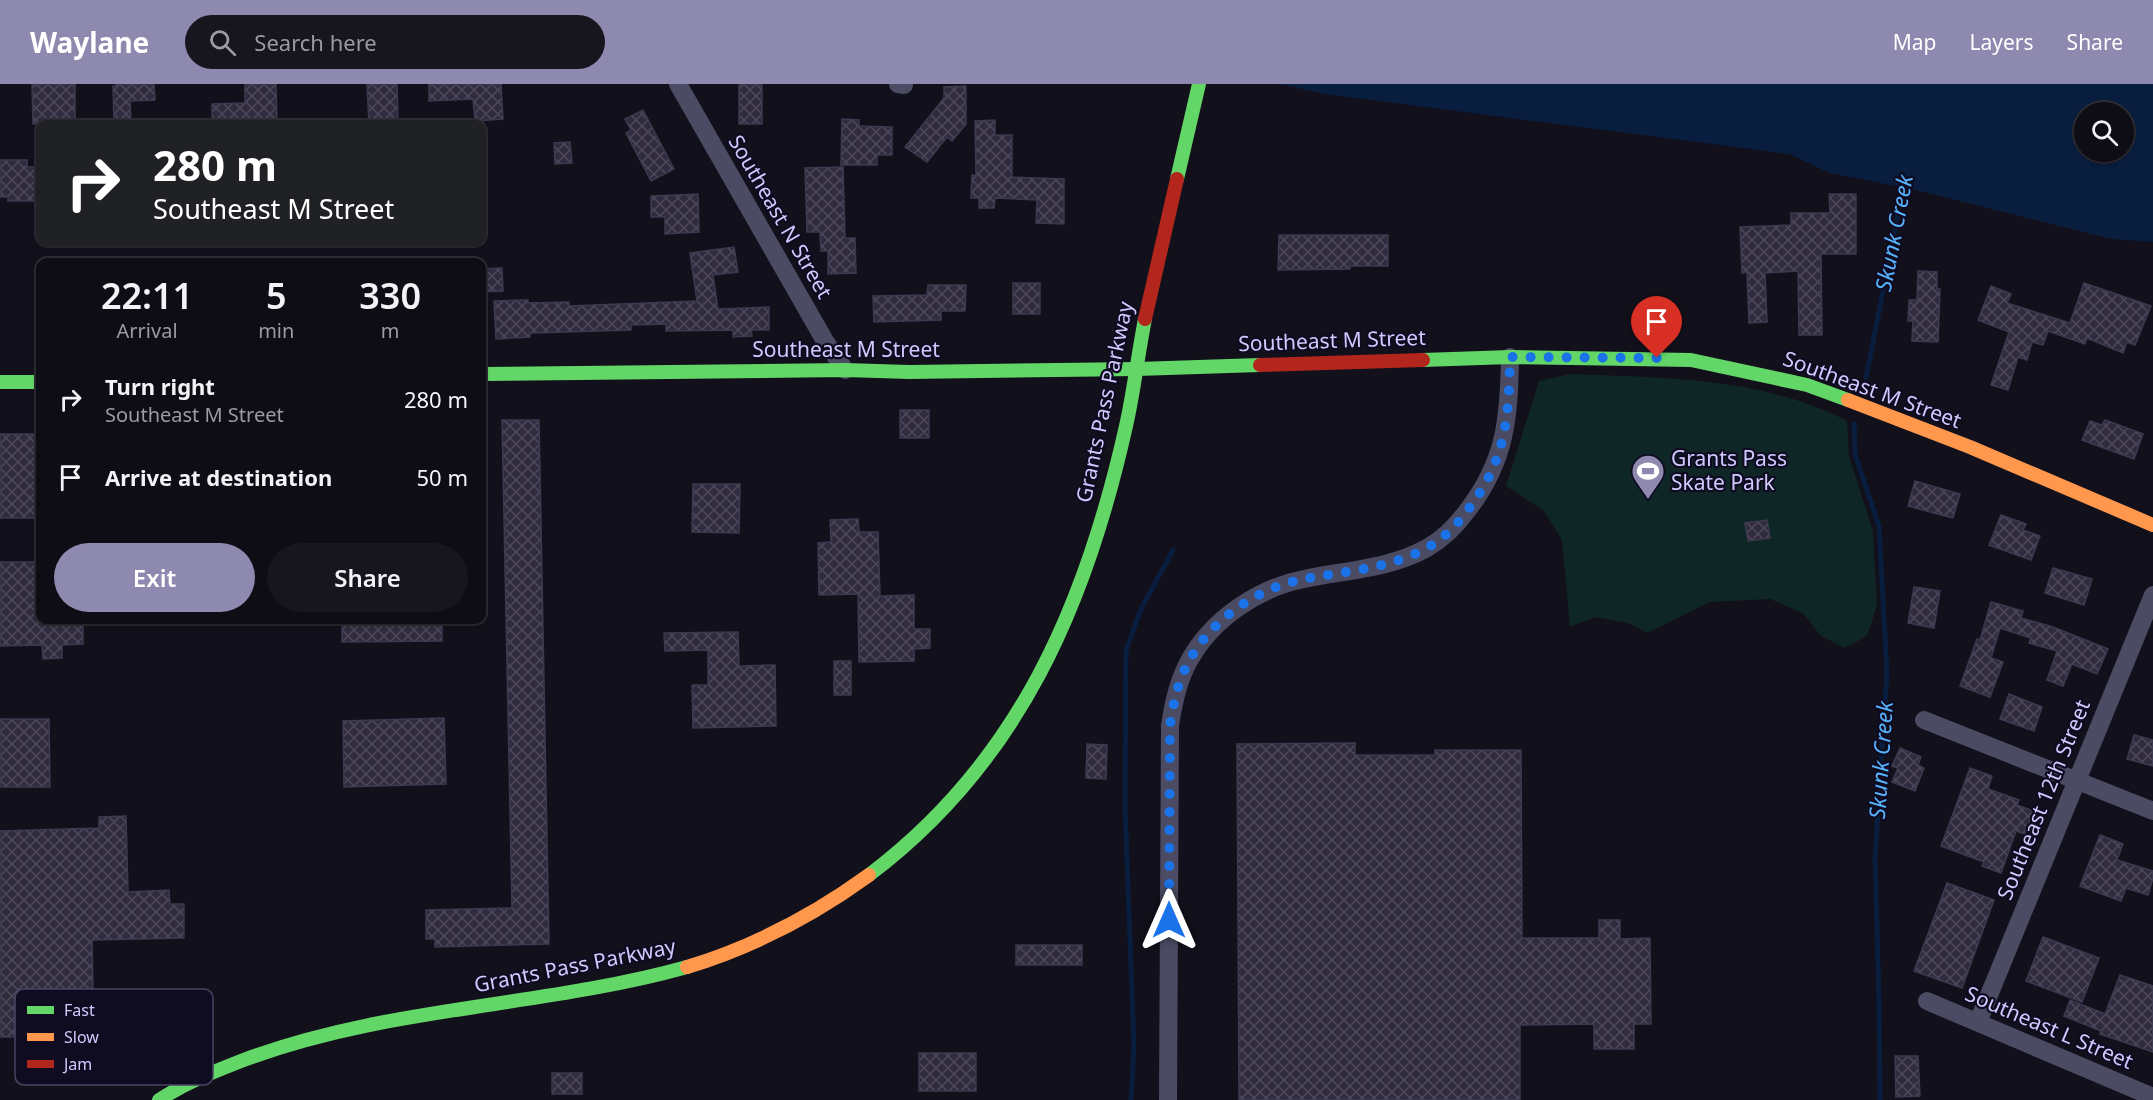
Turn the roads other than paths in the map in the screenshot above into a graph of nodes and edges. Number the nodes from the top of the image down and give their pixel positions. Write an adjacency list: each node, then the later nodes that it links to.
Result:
1 (678, 84): 5 (street, Southeast N Street)
2 (1199, 84): 4 (main road, Grants Pass Parkway)
3 (1510, 357): 4 (main road, Southeast M Street); 9 (main road, Southeast M Street); 20 (street)
4 (1137, 369): 5 (main road, Southeast M Street); 16 (main road, Grants Pass Parkway)
5 (845, 370): 6 (main road, Southeast M Street)
6 (486, 374)
7 (0, 382): 8 (main road)
8 (36, 382)
9 (2153, 525)
10 (2153, 595): 12 (street, Southeast 12th Street)
11 (1924, 720): 12 (street)
12 (2076, 780): 13 (street); 15 (street, Southeast 12th Street)
13 (2153, 811)
14 (1927, 1001): 15 (street, Southeast L Street)
15 (1978, 1022): 18 (street, Southeast L Street)
16 (213, 1072)
17 (185, 1085): 19 (main road, Grants Pass Parkway)
18 (2153, 1097)
19 (159, 1100)
20 (1168, 1100)

